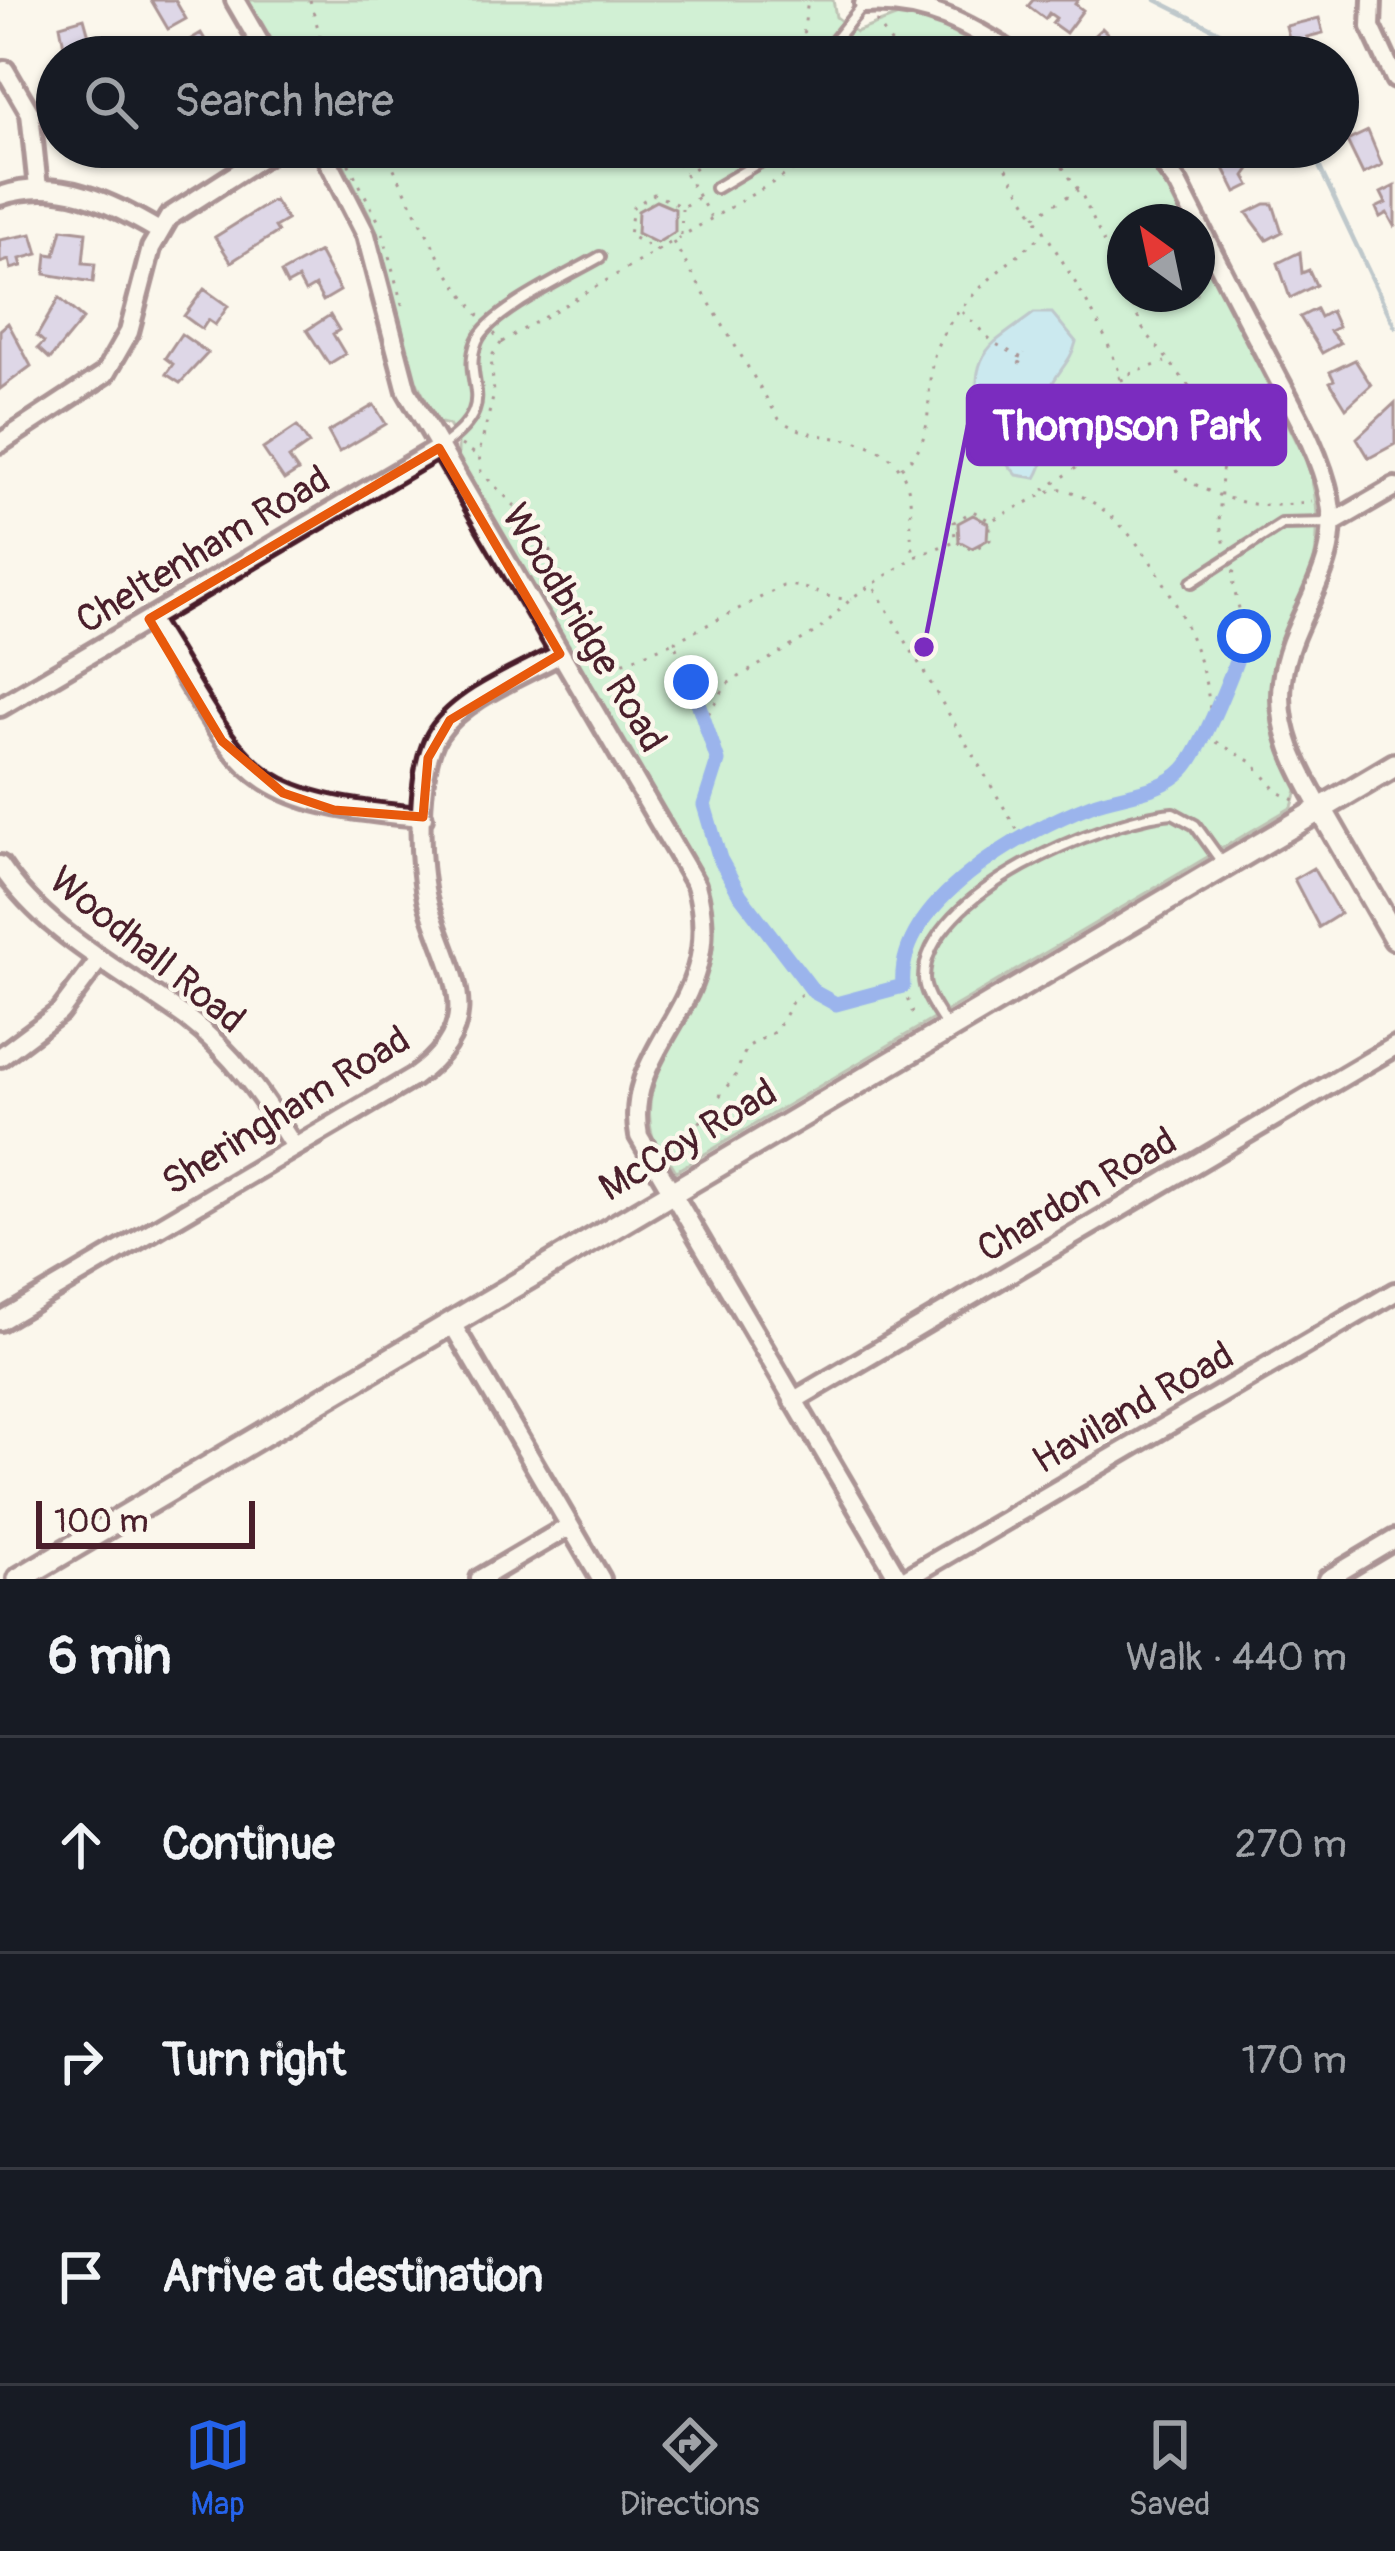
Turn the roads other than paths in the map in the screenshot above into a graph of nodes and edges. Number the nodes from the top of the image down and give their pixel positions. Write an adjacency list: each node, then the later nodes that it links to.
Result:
1 (235, 0): 4 (street)
2 (863, 4): 5 (lane); 6 (street)
3 (1370, 5): 8 (street)
4 (256, 36)
5 (839, 36)
6 (981, 36)
7 (5, 70): 13 (street)
8 (1395, 79)
9 (242, 168): 16 (street)
10 (332, 168): 19 (street, Woodbridge Road)
11 (750, 168): 14 (lane)
12 (1168, 168): 21 (street)
13 (38, 188): 15 (street); 16 (street)
14 (716, 188)
15 (0, 196)
16 (159, 231): 18 (street)
17 (600, 256): 19 (lane)
18 (0, 443)
19 (446, 443): 23 (street, Cheltenham Road); 24 (street, Woodbridge Road)
20 (1395, 487): 21 (street)
21 (1331, 524): 22 (lane); 27 (street)
22 (1192, 582)
23 (149, 619): 25 (street, Cheltenham Road); 28 (street)
24 (560, 653): 28 (street, Sheringham Road); 37 (street, Woodbridge Road)
25 (0, 707)
26 (1395, 765): 27 (main road, McCoy Road)
27 (1321, 809): 30 (main road, McCoy Road); 31 (main road)
28 (423, 817): 36 (street, Sheringham Road)
29 (0, 865): 32 (street, Woodhall Road)
30 (1224, 866): 33 (main road, McCoy Road); 33 (lane)
31 (1395, 938)
32 (99, 960): 35 (street); 36 (street, Woodhall Road)
33 (948, 1029): 37 (main road, McCoy Road)
34 (1395, 1046): 41 (street, Chardon Road)
35 (0, 1057)
36 (294, 1147): 39 (street, Sheringham Road)
37 (670, 1193): 40 (main road, McCoy Road); 41 (street, Woodbridge Road)
38 (1395, 1292): 47 (street, Haviland Road)
39 (0, 1322)
40 (451, 1322): 42 (street); 44 (main road, McCoy Road)
41 (793, 1401): 47 (street, Woodbridge Road)
42 (570, 1526): 45 (street); 46 (street)
43 (1395, 1539): 48 (street)
44 (19, 1579)
45 (480, 1579)
46 (602, 1579)
47 (902, 1579)
48 (1328, 1579)

